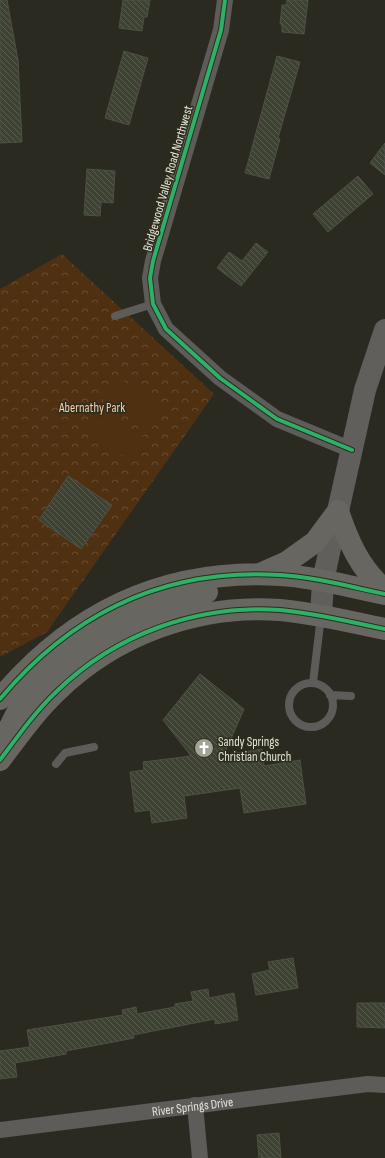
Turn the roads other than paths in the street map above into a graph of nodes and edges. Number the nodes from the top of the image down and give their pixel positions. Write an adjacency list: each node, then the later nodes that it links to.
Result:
1 (225, 0): 2 (street, Bridgewood Valley Road Northwest)
2 (153, 304): 3 (lane); 5 (street, Bridgewood Valley Road Northwest)
3 (115, 316)
4 (385, 330): 5 (street)
5 (352, 450): 6 (street)
6 (338, 511): 7 (main road); 8 (street); 9 (main road)
7 (259, 574): 8 (main road); 16 (main road)
8 (323, 581): 10 (main road); 11 (street); 18 (main road)
9 (385, 590)
10 (385, 594)
11 (321, 616): 12 (main road); 13 (lane); 19 (main road)
12 (385, 628)
13 (313, 683): 14 (lane); 14 (lane)
14 (330, 695): 15 (lane)
15 (351, 696)
16 (0, 699)
17 (94, 747): 20 (lane)
18 (0, 752)
19 (0, 760)
20 (56, 764)
21 (385, 1085): 22 (street, River Springs Drive)
22 (195, 1105): 23 (street, River Springs Drive); 24 (street)
23 (0, 1130)
24 (200, 1158)

